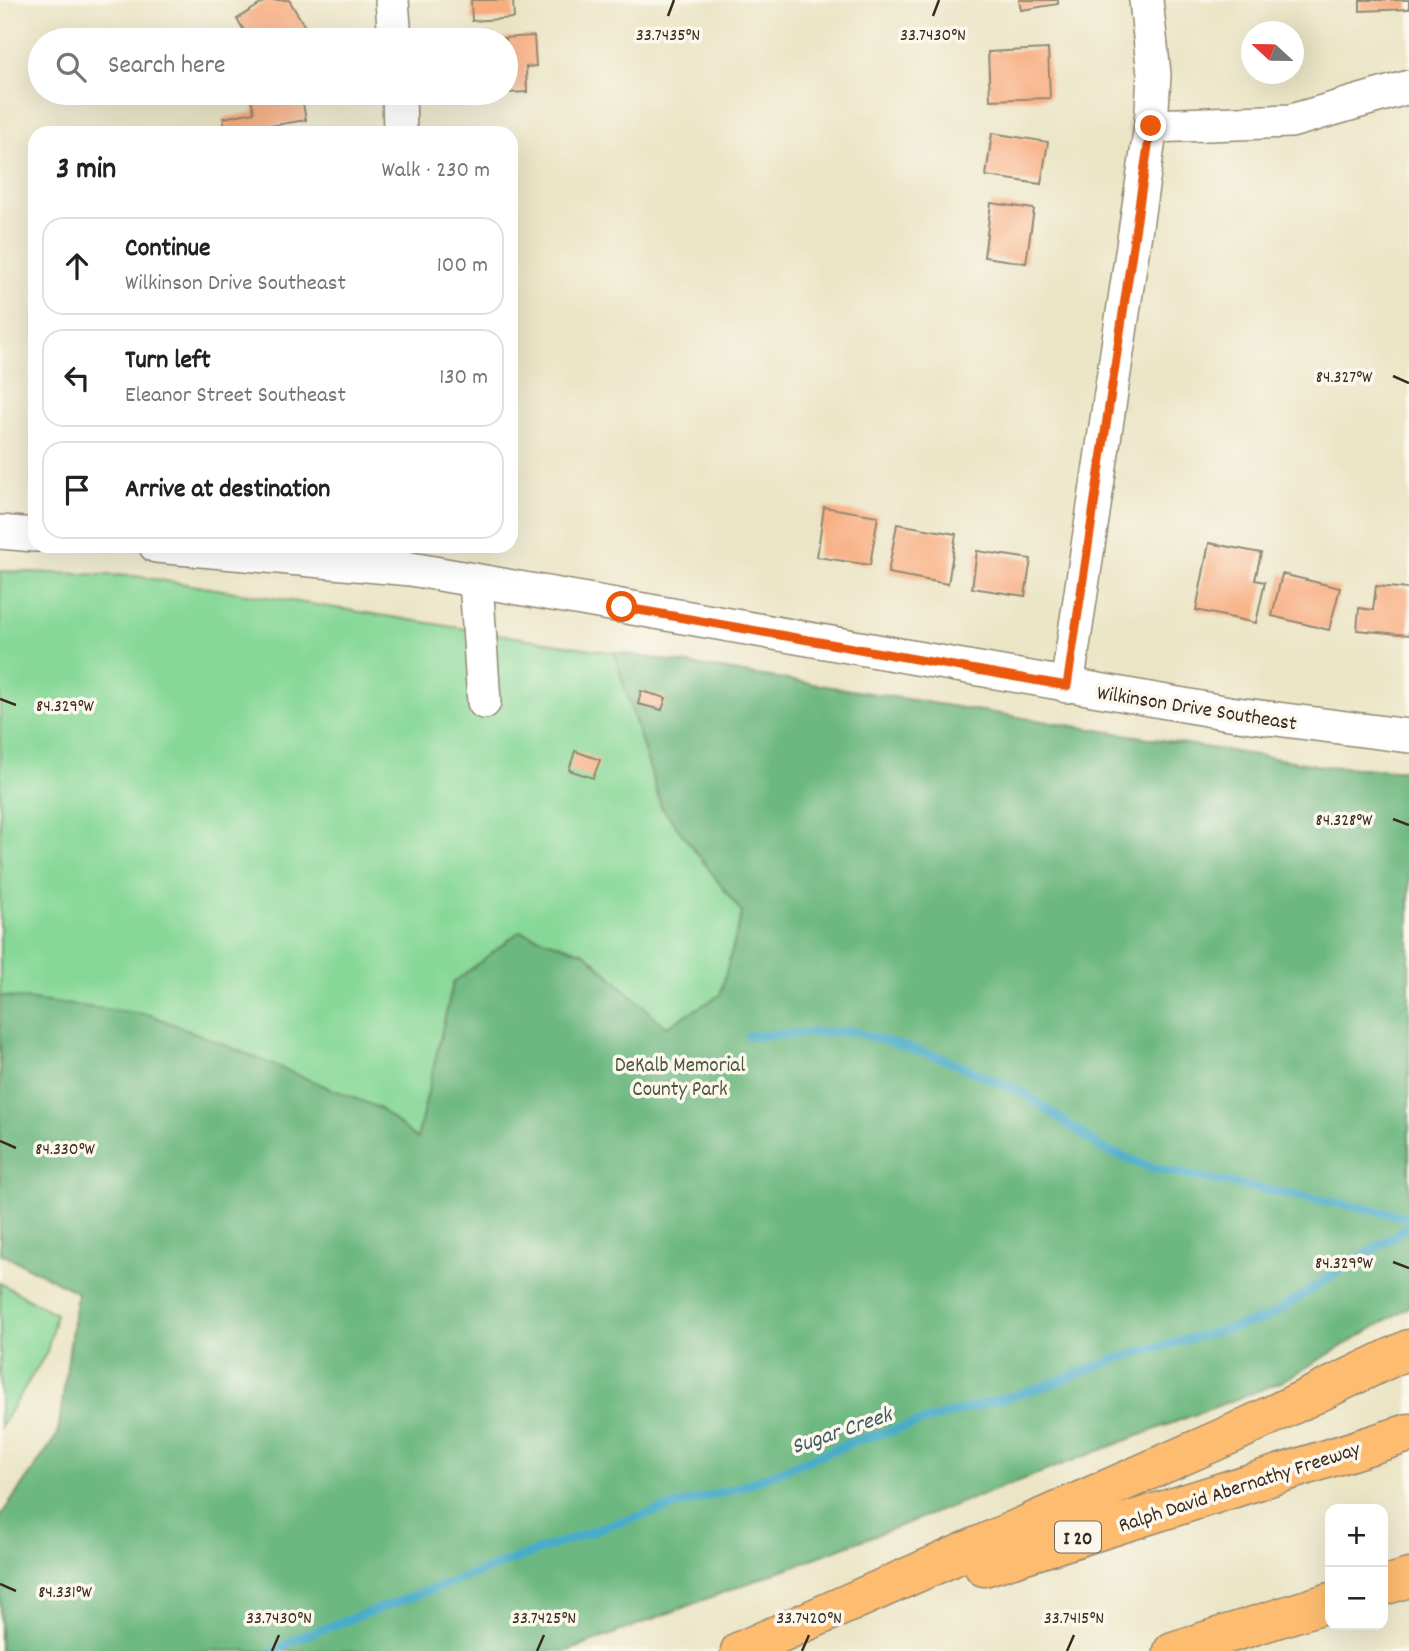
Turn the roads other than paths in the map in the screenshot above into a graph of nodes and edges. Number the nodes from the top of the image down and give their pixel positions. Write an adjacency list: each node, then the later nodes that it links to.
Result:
1 (392, 0): 3 (street)
2 (1146, 0): 7 (street)
3 (394, 28)
4 (1409, 87): 7 (street)
5 (399, 105): 6 (street)
6 (400, 126)
7 (1151, 126): 13 (street)
8 (0, 532): 9 (street)
9 (28, 534)
10 (304, 553): 11 (street, Wilkinson Drive Southeast)
11 (410, 558): 12 (street, Wilkinson Drive Southeast)
12 (476, 581): 13 (street, Wilkinson Drive Southeast); 14 (street)
13 (1067, 686): 15 (street, Wilkinson Drive Southeast)
14 (484, 702)
15 (1409, 736)
16 (1409, 1349): 21 (highway)
17 (1409, 1433): 22 (highway, Ralph David Abernathy Freeway / I 20)
18 (1409, 1578): 19 (highway)
19 (1388, 1584)
20 (1325, 1604): 23 (highway)
21 (740, 1651)
22 (751, 1651)
23 (1172, 1651)

